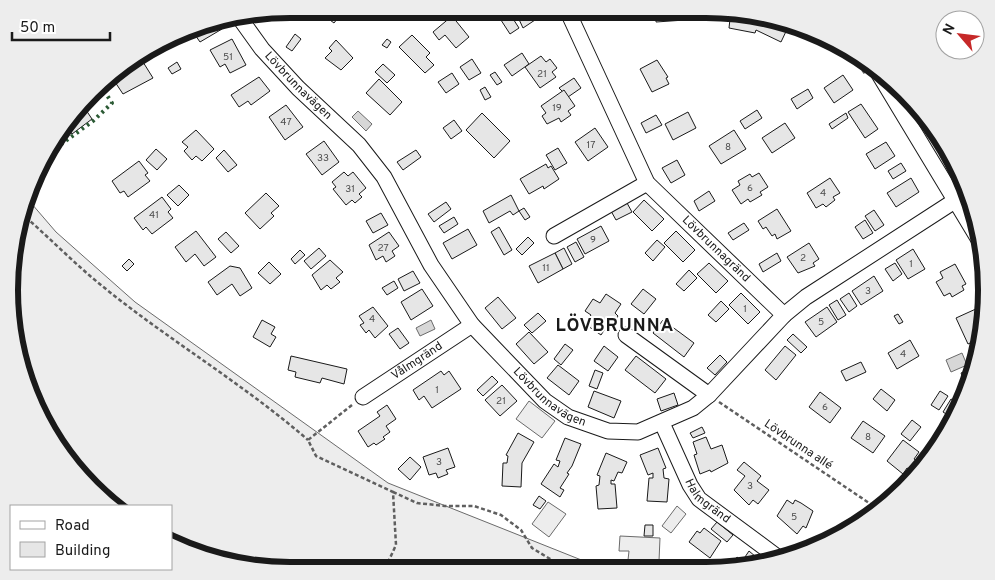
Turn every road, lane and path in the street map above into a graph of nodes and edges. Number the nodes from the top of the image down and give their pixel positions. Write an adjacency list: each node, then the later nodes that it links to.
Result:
1 (571, 18): 4 (street, Lövbrunnagränd)
2 (243, 22): 10 (street, Lövbrunnavägen)
3 (887, 87): 5 (street)
4 (647, 183): 8 (street); 9 (street, Lövbrunnagränd)
5 (956, 200): 7 (street); 9 (street, Lövbrunnavägen)
6 (27, 218): 15 (path)
7 (969, 222)
8 (554, 236)
9 (784, 315): 13 (street, Lövbrunnavägen)
10 (472, 325): 12 (street, Vålmgränd); 14 (street, Lövbrunnavägen)
11 (626, 336): 13 (street)
12 (363, 396): 15 (path)
13 (709, 396): 14 (street, Lövbrunnavägen); 17 (path, Lövbrunna allé)
14 (662, 423): 18 (street, Halmgränd)
15 (308, 440): 16 (path)
16 (394, 492): 19 (path); 20 (path)
17 (872, 505)
18 (772, 554)
19 (388, 562)
20 (553, 562)

